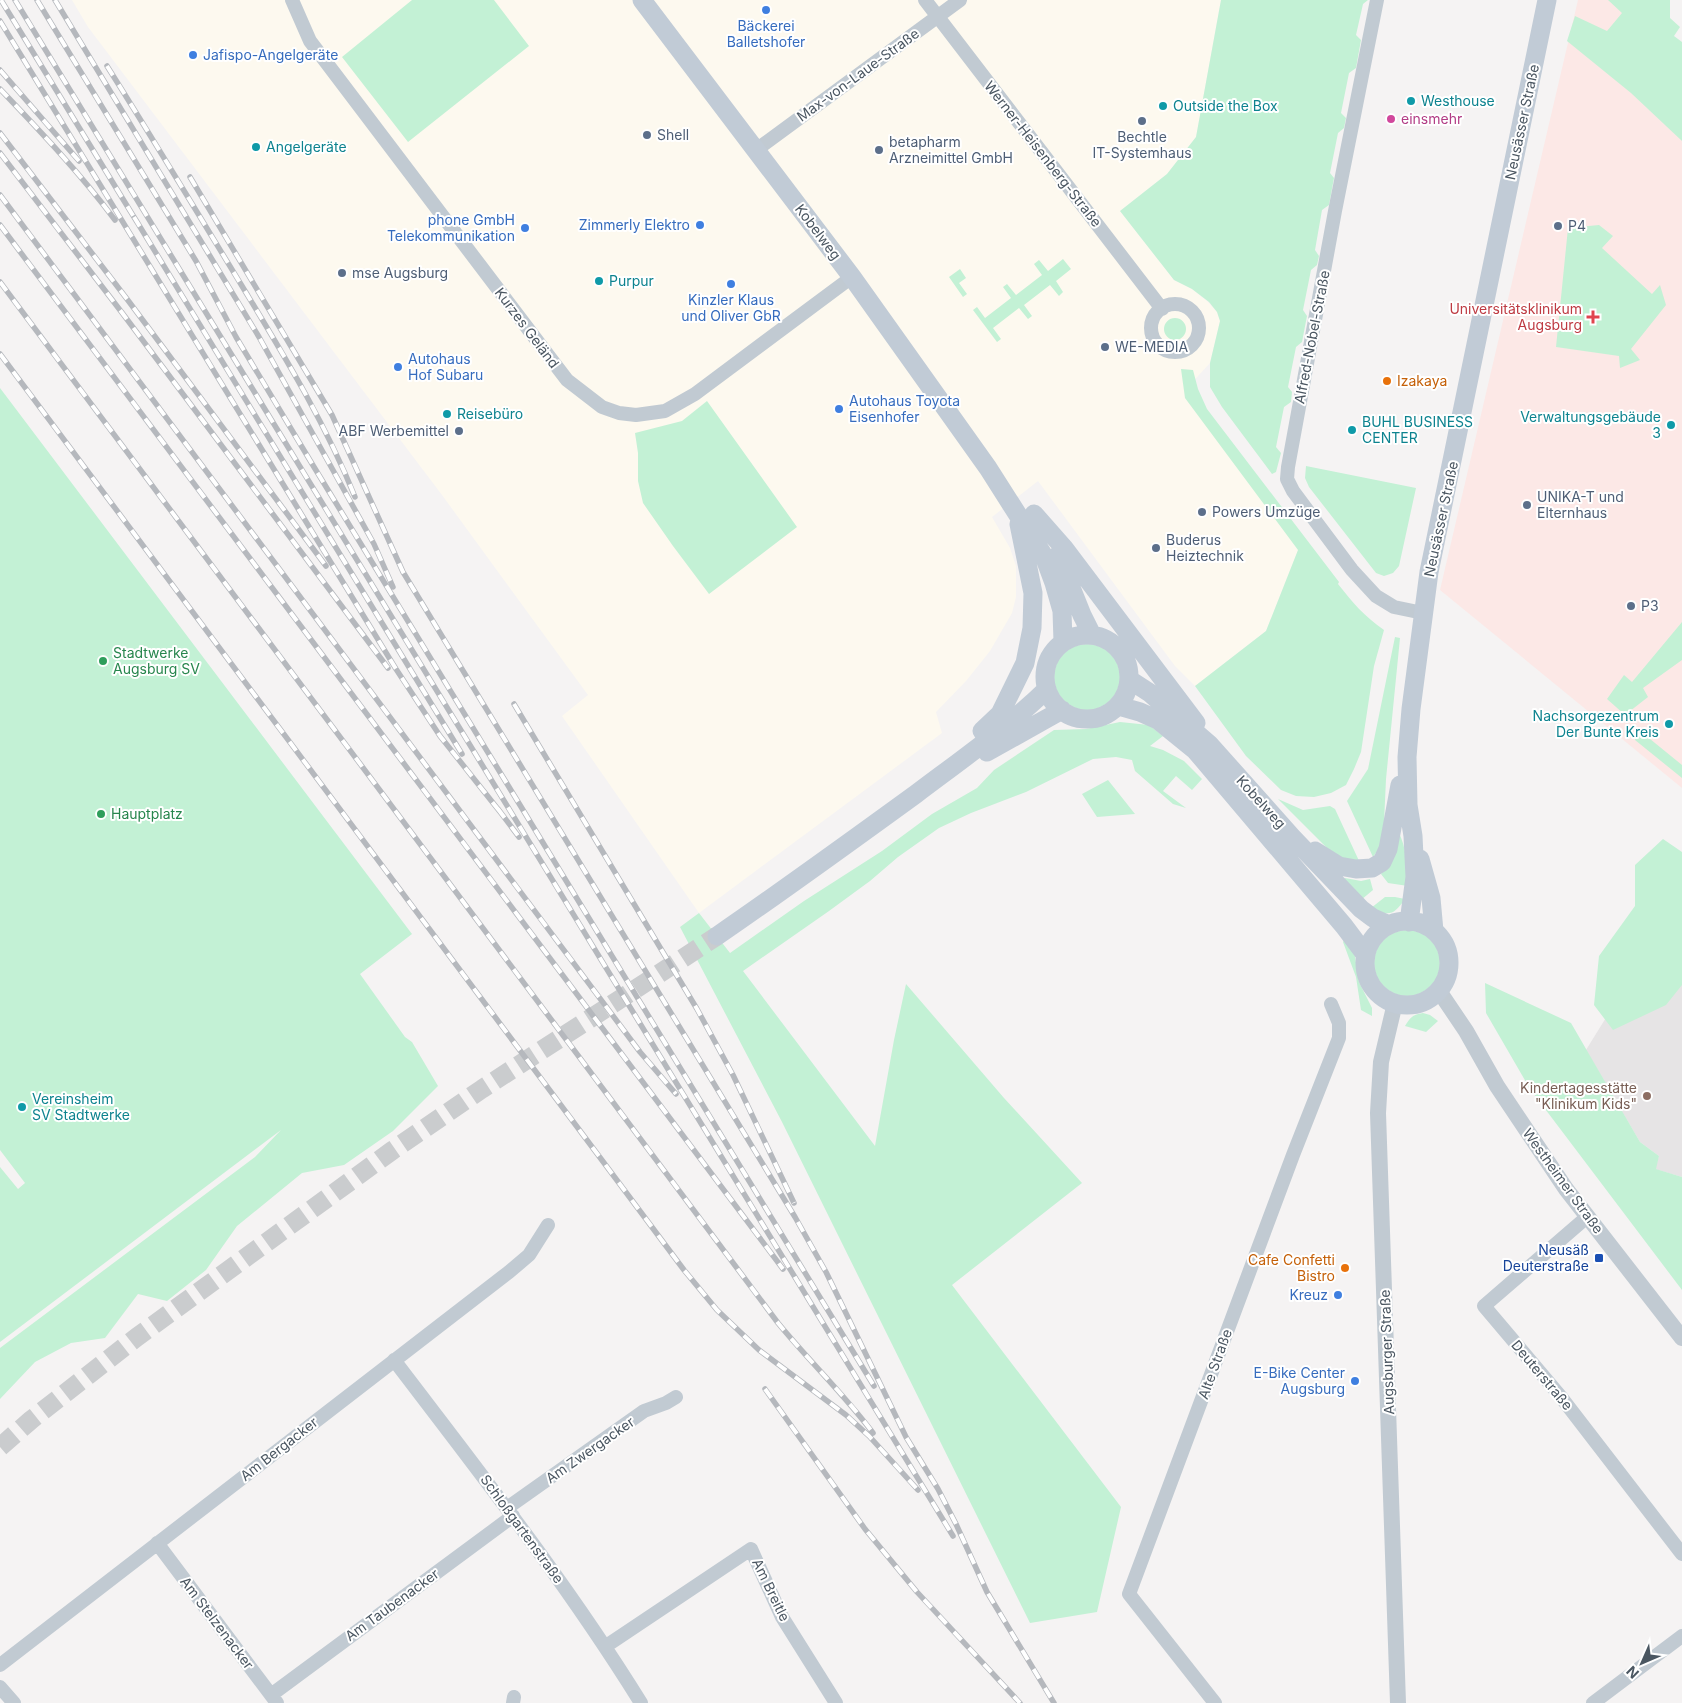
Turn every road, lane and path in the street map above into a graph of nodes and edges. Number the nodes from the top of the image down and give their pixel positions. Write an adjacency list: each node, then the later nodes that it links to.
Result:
1 (292, 0): 9 (street, Kurzes Geländ)
2 (642, 0): 8 (main road, Kobelweg)
3 (924, 0): 7 (street, Werner-Heisenberg-Straße)
4 (960, 0): 7 (street, Max-von-Laue-Straße)
5 (1377, 0): 12 (street, Alfred-Nobel-Straße)
6 (1548, 0): 12 (main road, Neusässer Straße)
7 (937, 17): 8 (street, Max-von-Laue-Straße); 10 (street, Werner-Heisenberg-Straße)
8 (756, 150): 9 (main road, Kobelweg)
9 (852, 277): 11 (main road, Kobelweg)
10 (1162, 309)
11 (1025, 513): 13 (main road, Kobelweg); 14 (main road, Kobelweg); 19 (main road); 21 (main road)
12 (1423, 614): 20 (main road, Neusässer Straße)
13 (1092, 634): 14 (main road); 15 (main road)
14 (1064, 642): 16 (main road)
15 (1130, 680): 17 (main road); 19 (main road, Kobelweg)
16 (1047, 689): 18 (main road); 21 (main road)
17 (1119, 706): 18 (main road); 28 (main road, Kobelweg)
18 (1062, 710): 21 (main road)
19 (1210, 745): 23 (main road, Kobelweg)
20 (1407, 757): 22 (main road, Neusässer Straße); 23 (main road)
21 (931, 782): 27 (main road)
22 (1412, 836): 24 (main road, Neusässer Straße); 26 (main road, Neusässer Straße)
23 (1292, 837): 25 (main road, Kobelweg)
24 (1409, 922): 25 (main road); 26 (main road)
25 (1389, 926): 28 (main road)
26 (1434, 931): 29 (main road)
27 (717, 936)
28 (1365, 954): 30 (main road)
29 (1439, 991): 30 (main road); 32 (street, Westheimer Straße)
30 (1395, 1003): 49 (street, Augsburger Straße)
31 (1332, 1004): 48 (street, Alte Straße)
32 (1587, 1217): 34 (street, Westheimer Straße); 39 (street, Deuterstraße)
33 (548, 1225): 35 (street, Am Bergacker)
34 (1682, 1338)
35 (394, 1360): 37 (street, Schloßgartenstraße); 38 (street, Am Bergacker)
36 (676, 1397): 37 (street, Am Zwergacker)
37 (510, 1512): 41 (street, Schloßgartenstraße); 44 (street, Am Taubenacker)
38 (157, 1543): 42 (street, Am Bergacker); 44 (street, Am Stelzenacker)
39 (1682, 1554)
40 (1682, 1636): 50 (street)
41 (606, 1646): 46 (street, Schloßgartenstraße); 47 (street, Am Breitle)
42 (0, 1665)
43 (0, 1687): 45 (street)
44 (274, 1699)
45 (14, 1703)
46 (641, 1703)
47 (836, 1703)
48 (1215, 1703)
49 (1398, 1703)
50 (1593, 1703)

